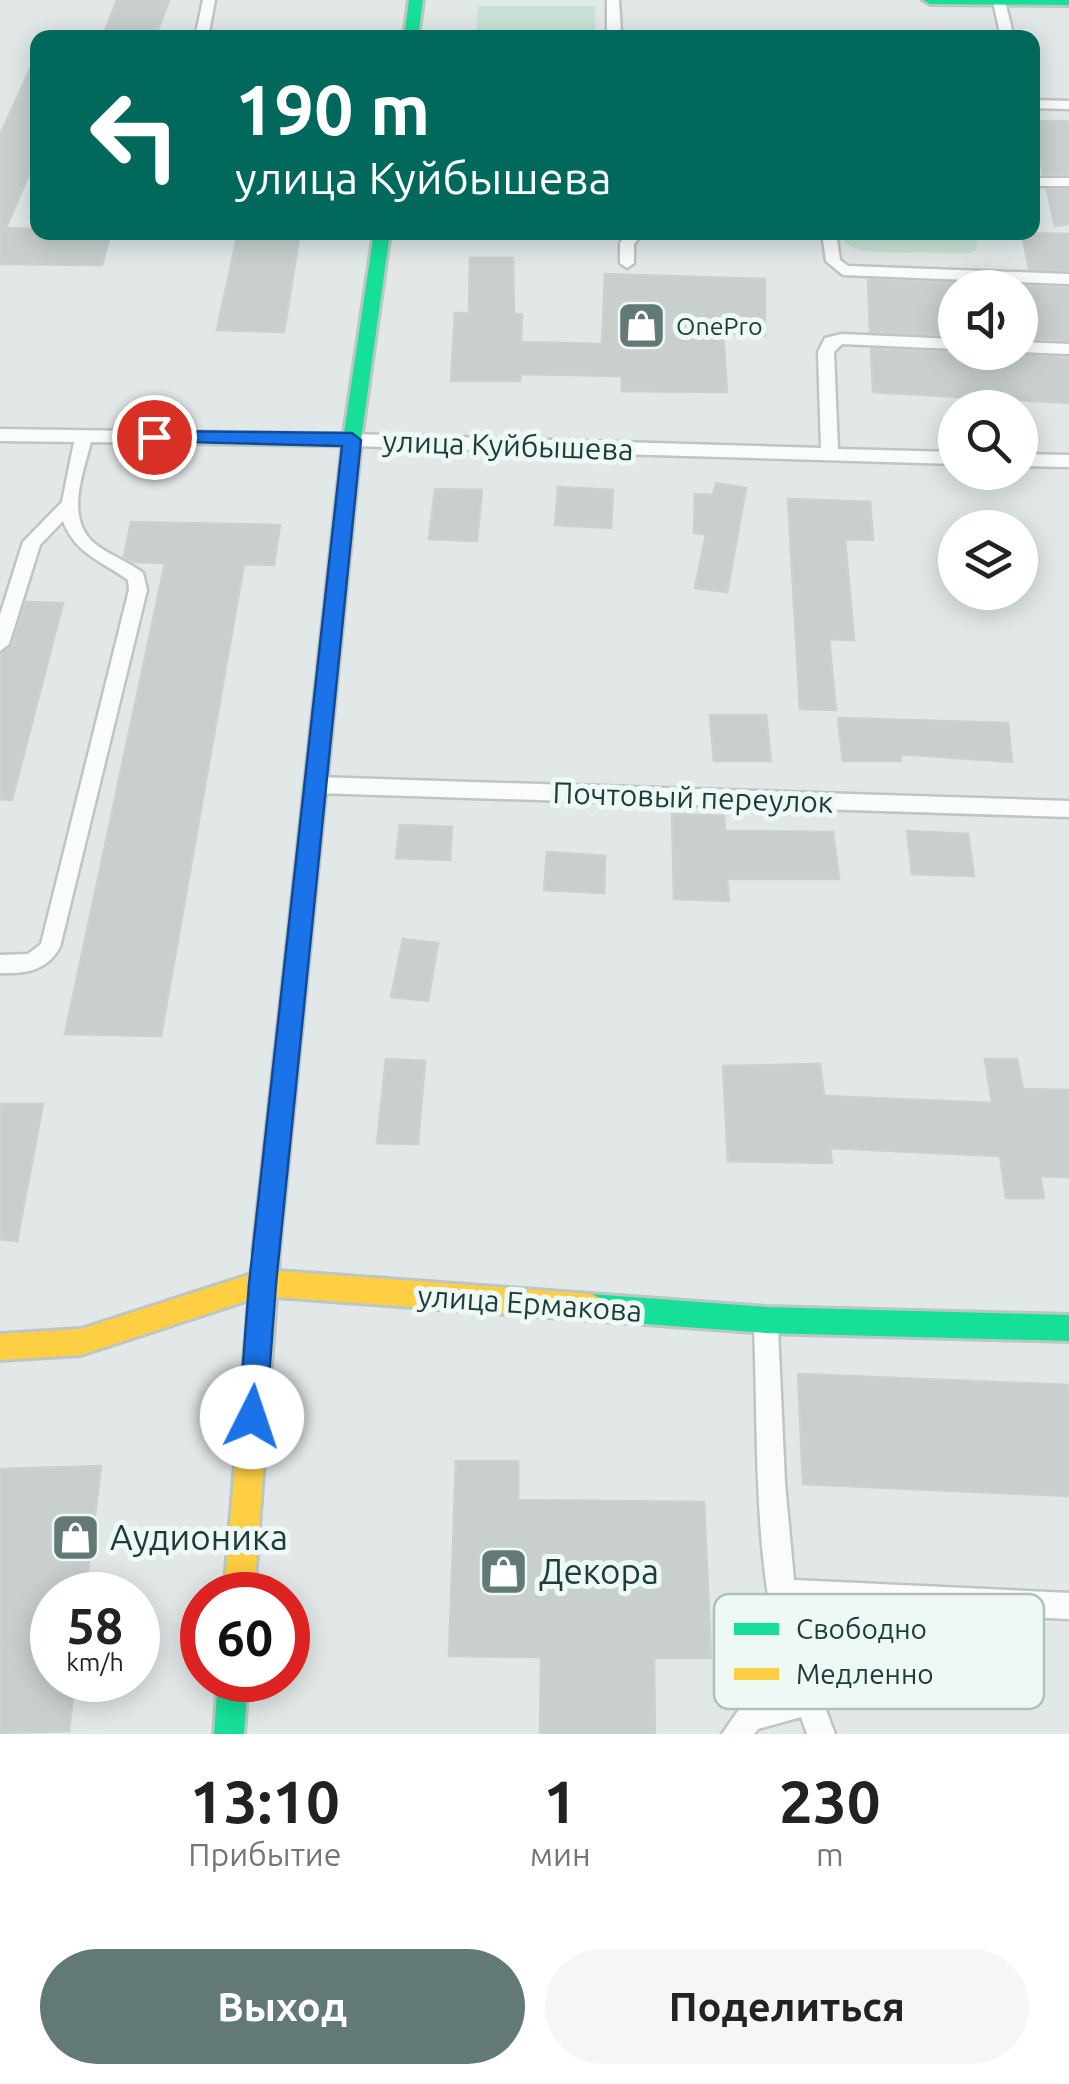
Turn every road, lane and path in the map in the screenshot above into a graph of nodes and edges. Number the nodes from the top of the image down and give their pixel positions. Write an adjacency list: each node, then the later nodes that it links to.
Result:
1 (208, 0): 7 (lane)
2 (416, 0): 8 (main road)
3 (613, 0): 9 (lane)
4 (930, 0): 5 (main road)
5 (999, 0): 6 (main road); 10 (lane)
6 (1069, 1)
7 (202, 30)
8 (412, 30)
9 (614, 30)
10 (1006, 30)
11 (1040, 104): 12 (lane)
12 (1069, 105)
13 (1040, 182): 14 (lane)
14 (1069, 182)
15 (381, 240): 25 (main road)
16 (630, 240): 18 (lane)
17 (830, 240): 19 (lane)
18 (627, 263)
19 (1069, 280)
20 (938, 344): 26 (lane)
21 (1038, 347): 22 (lane)
22 (1069, 348)
23 (0, 434): 24 (lane, улица Куйбышева)
24 (84, 436): 25 (lane, улица Куйбышева); 30 (lane)
25 (352, 440): 26 (lane, улица Куйбышева); 32 (main road)
26 (830, 455): 27 (lane, улица Куйбышева)
27 (938, 458)
28 (1038, 460): 29 (lane)
29 (1069, 461)
30 (68, 506): 31 (lane); 34 (lane)
31 (0, 644)
32 (316, 786): 33 (lane, Почтовый переулок); 35 (main road)
33 (1069, 809)
34 (0, 964)
35 (263, 1284): 36 (main road, улица Ермакова); 38 (main road, улица Ермакова); 39 (main road)
36 (766, 1320): 37 (main road, улица Ермакова); 40 (lane)
37 (1069, 1328)
38 (0, 1347)
39 (242, 1572)
40 (780, 1592): 41 (lane)
41 (821, 1594)
42 (1044, 1605): 43 (lane)
43 (1069, 1606)
44 (231, 1702): 47 (main road)
45 (782, 1709): 48 (lane)
46 (810, 1709): 49 (lane)
47 (229, 1734)
48 (736, 1734)
49 (821, 1734)

